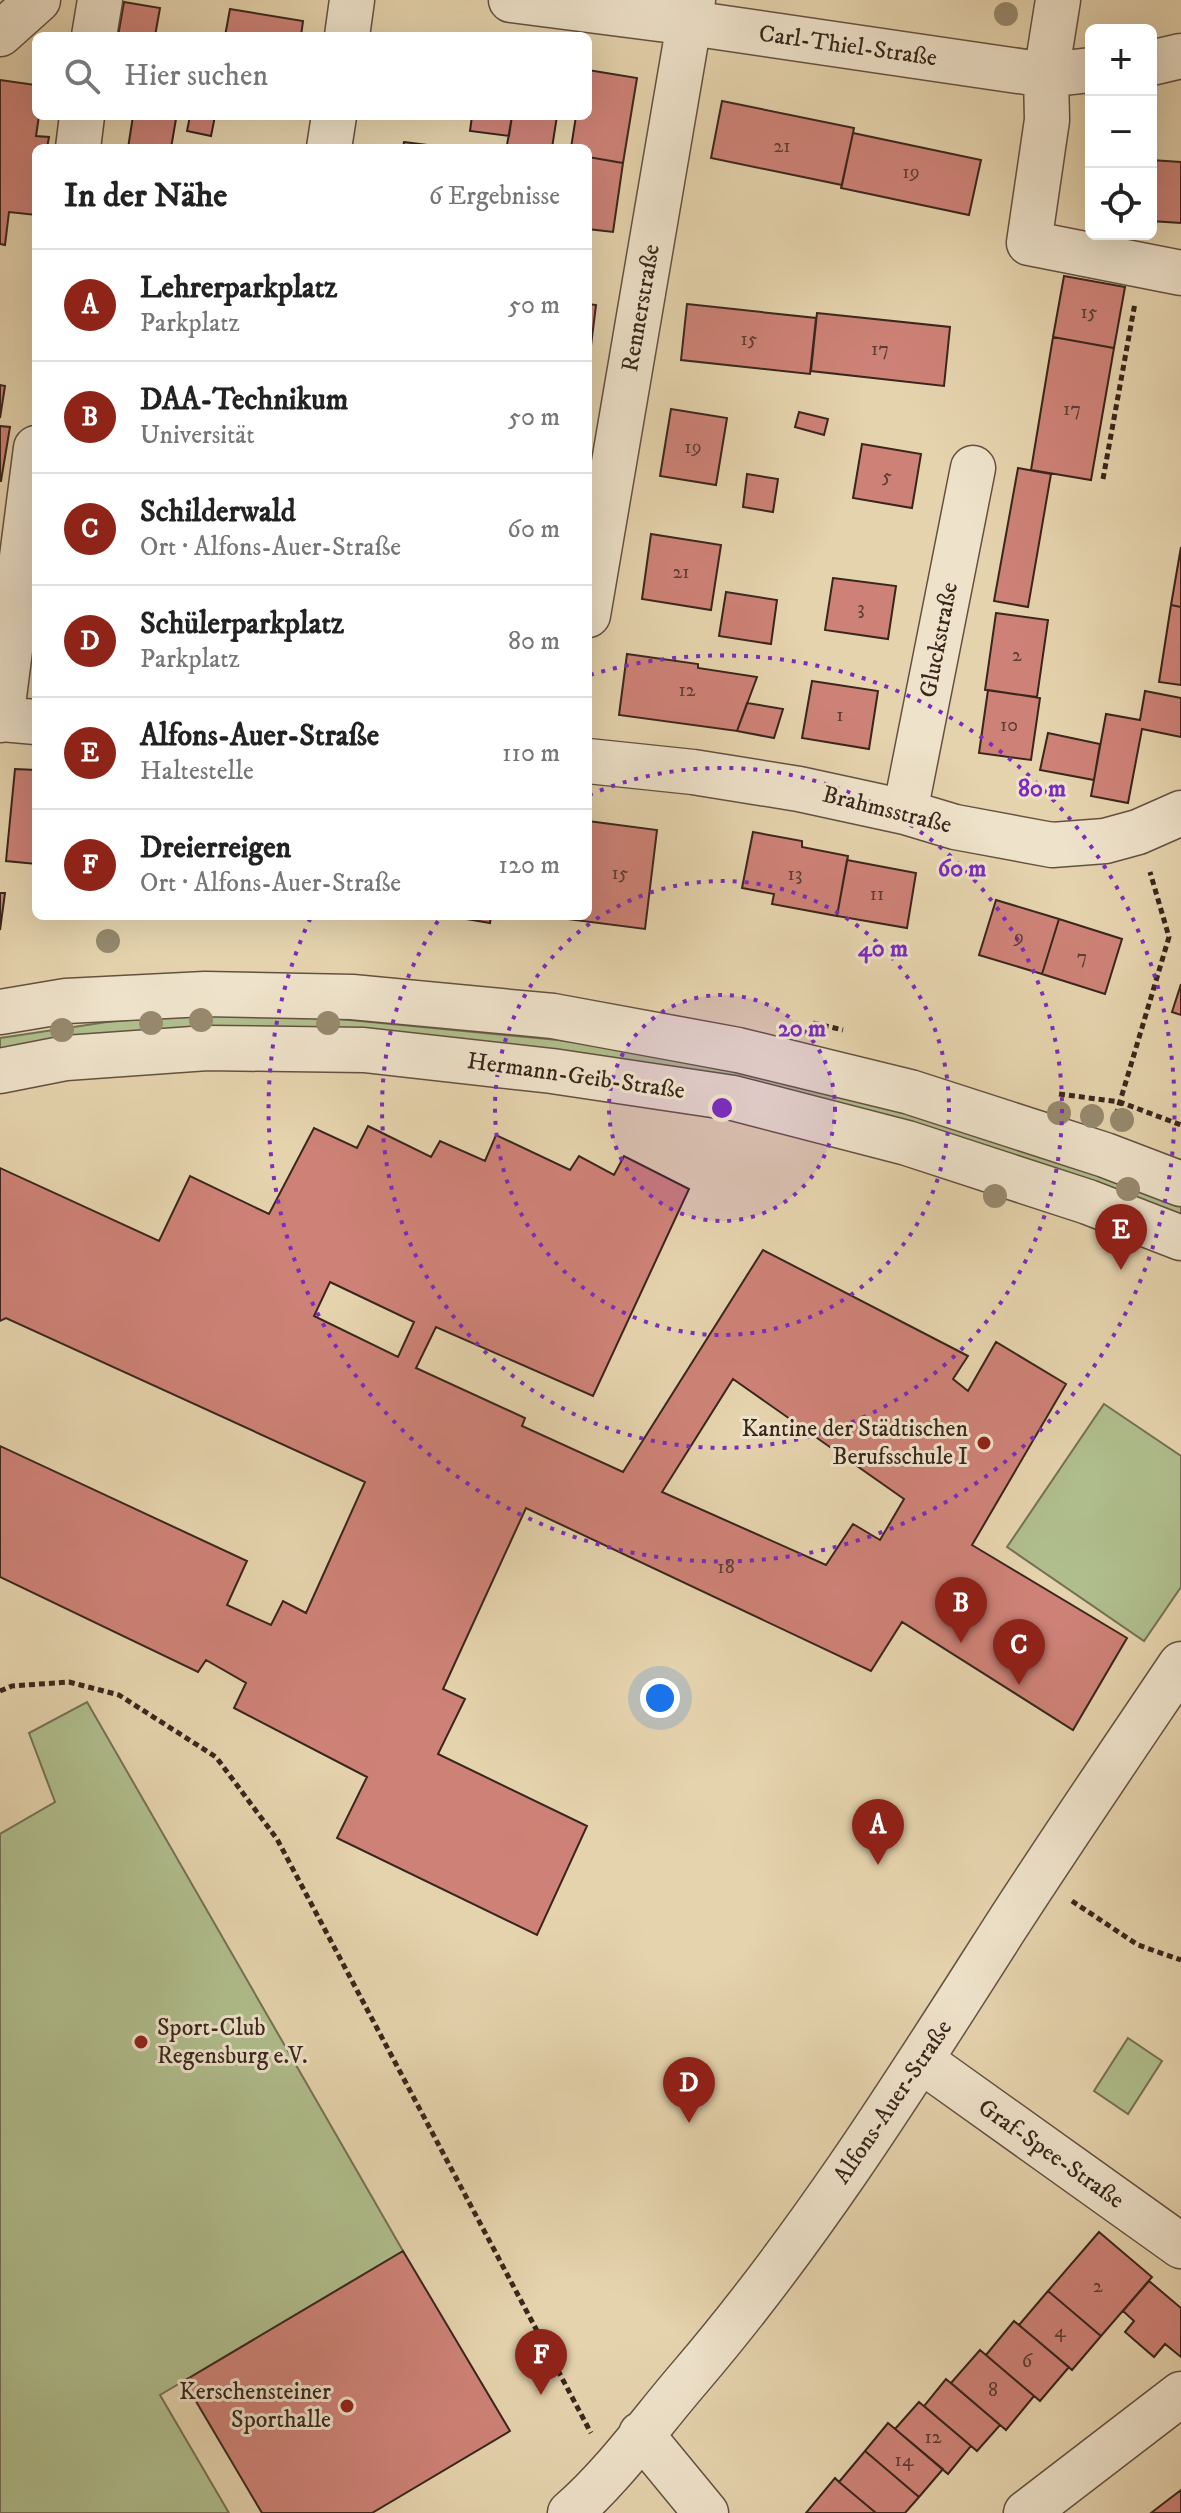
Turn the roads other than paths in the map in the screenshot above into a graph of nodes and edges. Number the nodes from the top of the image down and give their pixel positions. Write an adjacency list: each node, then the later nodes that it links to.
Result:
1 (38, 0): 9 (street)
2 (100, 0): 7 (street)
3 (352, 0): 8 (street)
4 (511, 0): 6 (street, Carl-Thiel-Straße)
5 (1058, 0): 13 (street)
6 (691, 11): 13 (street, Carl-Thiel-Straße); 21 (street, Rennerstraße)
7 (95, 32)
8 (348, 32)
9 (0, 34)
10 (1181, 56): 11 (street)
11 (1157, 62)
12 (1085, 71): 13 (street, Carl-Thiel-Straße)
13 (1046, 75): 18 (street)
14 (82, 120): 16 (street)
15 (333, 120): 17 (street)
16 (78, 144)
17 (330, 144)
18 (1161, 270)
19 (973, 468): 25 (street, Gluckstraße)
20 (32, 478): 22 (street)
21 (592, 592)
22 (0, 720): 23 (street)
23 (32, 722)
24 (592, 761): 25 (street, Brahmsstraße)
25 (905, 812): 26 (street, Brahmsstraße)
26 (1181, 813)
27 (0, 1012): 29 (street, Hermann-Geib-Straße)
28 (0, 1071): 30 (street, Hermann-Geib-Straße)
29 (1181, 1184)
30 (1181, 1238)
31 (1175, 1684): 32 (street, Alfons-Auer-Straße)
32 (922, 2061): 33 (street, Graf-Spee-Straße); 35 (street, Alfons-Auer-Straße)
33 (1181, 2246)
34 (1181, 2394): 38 (street)
35 (641, 2434): 36 (street, Alfons-Auer-Straße); 37 (street)
36 (570, 2513)
37 (706, 2513)
38 (1026, 2513)

